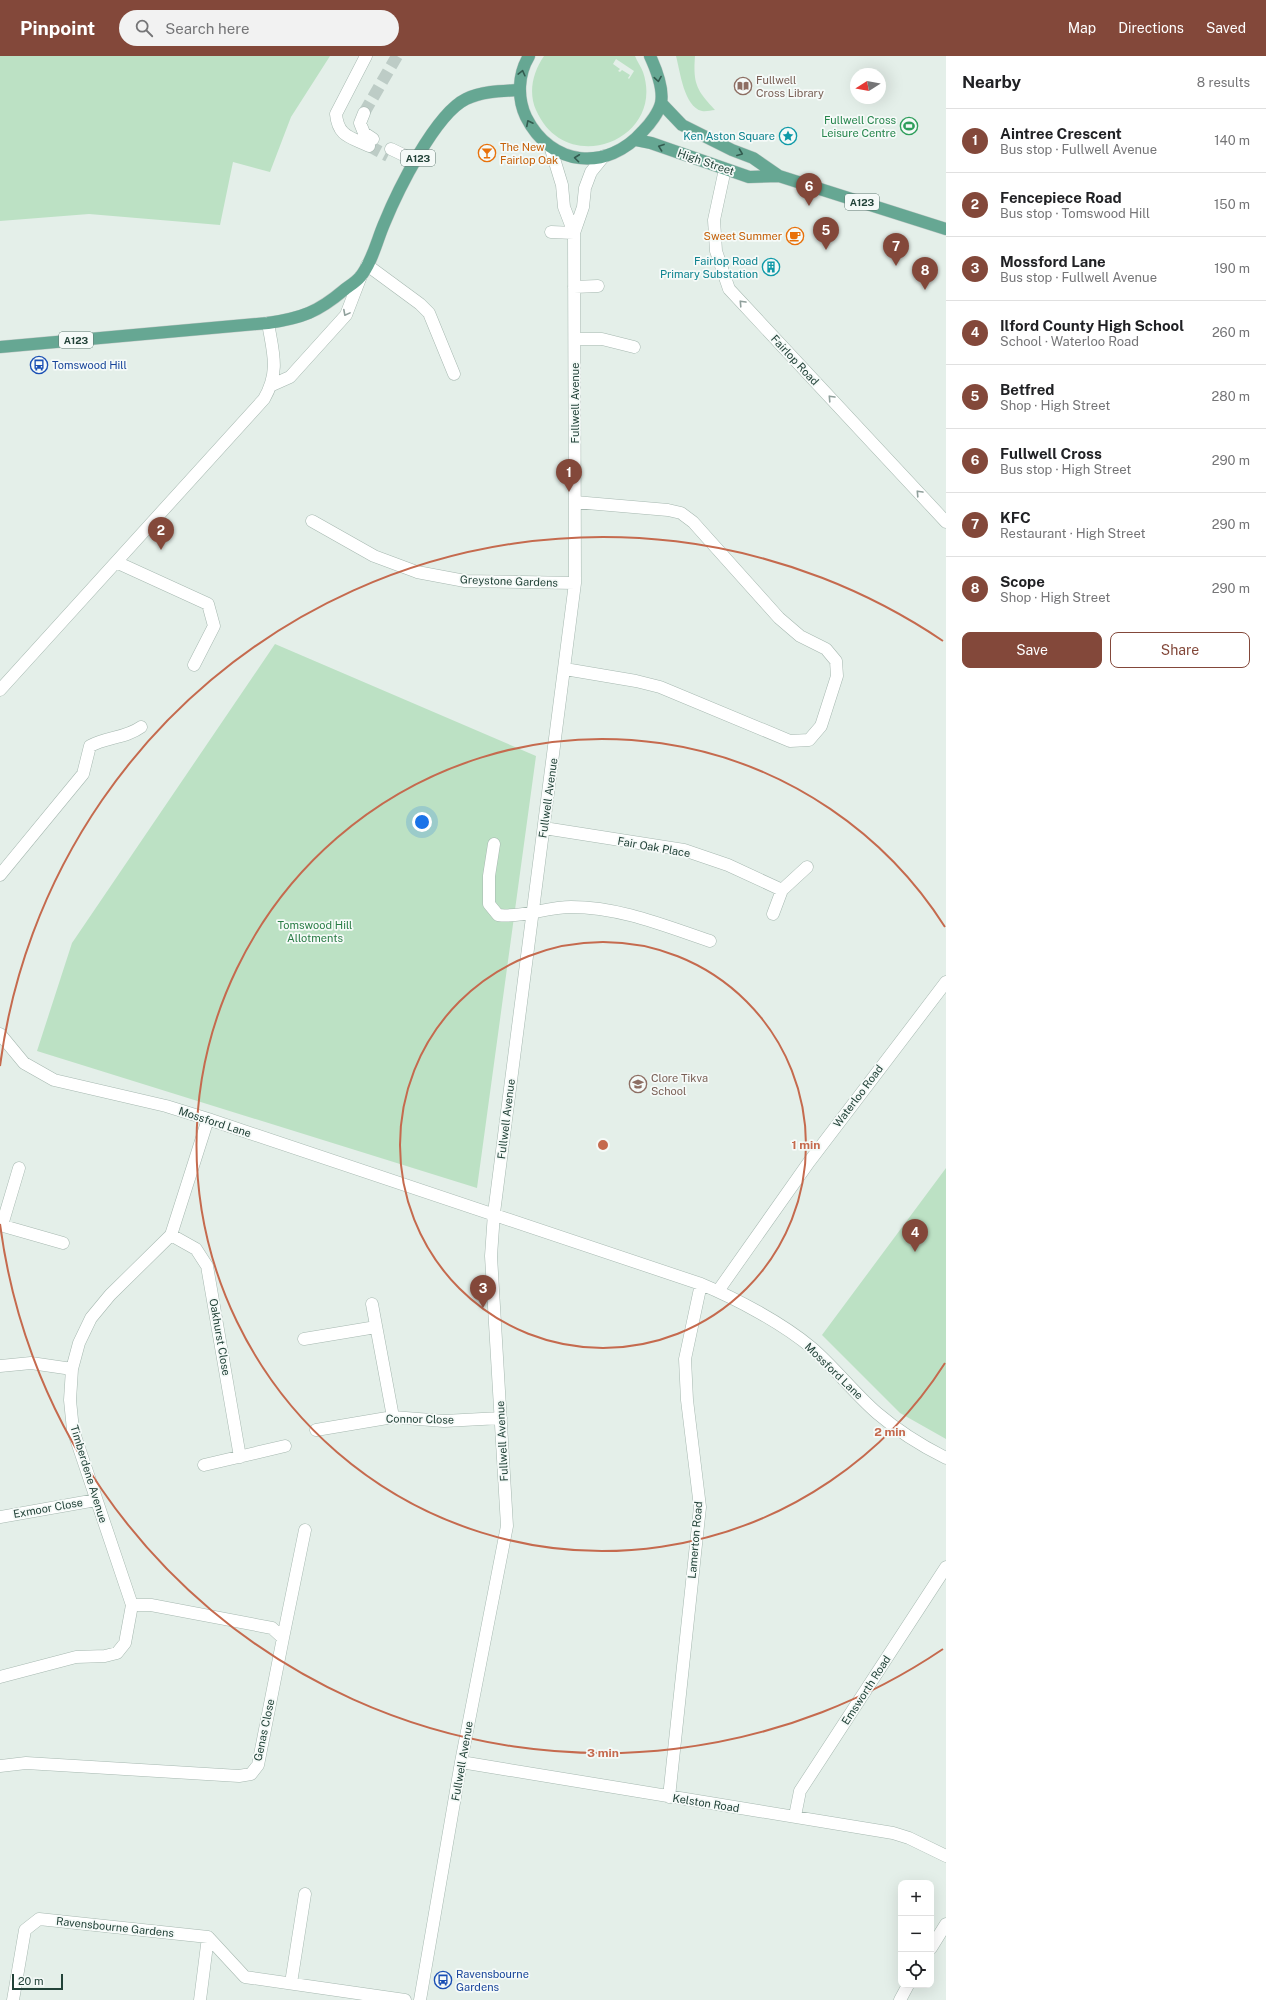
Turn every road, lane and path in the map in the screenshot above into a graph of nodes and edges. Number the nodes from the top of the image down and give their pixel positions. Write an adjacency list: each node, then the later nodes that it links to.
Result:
1 (366, 56): 6 (street)
2 (529, 56): 4 (main road, one-way to 2)
3 (650, 56): 5 (main road, one-way to 5)
4 (520, 90): 8 (main road, one-way to 4); 11 (main road, A123)
5 (661, 103): 7 (main road); 13 (main road, High Street / A123, one-way to 13)
6 (364, 113)
7 (636, 140): 10 (main road); 12 (main road, High Street / A123, one-way to 7)
8 (552, 149): 10 (main road, one-way to 8); 16 (street, Fullwell Avenue)
9 (390, 152): 11 (street)
10 (604, 156): 16 (street, Fullwell Avenue)
11 (414, 164): 17 (main road, A123)
12 (725, 169): 13 (main road, High Street / A123); 29 (street, Fairlop Road, one-way to 12)
13 (779, 176): 14 (main road, High Street / A123)
14 (946, 228)
15 (551, 232): 16 (street)
16 (574, 233): 20 (street, Fullwell Avenue)
17 (367, 265): 18 (main road, A123); 25 (street)
18 (361, 276): 21 (main road, A123); 26 (street, one-way to 26)
19 (598, 286): 20 (street)
20 (574, 287): 22 (street, Fullwell Avenue)
21 (268, 323): 23 (main road, A123); 26 (street)
22 (575, 339): 24 (street); 27 (street, Fullwell Avenue)
23 (0, 346)
24 (634, 347)
25 (454, 374)
26 (272, 385): 30 (street)
27 (575, 502): 31 (street, Fullwell Avenue); 33 (street)
28 (312, 521): 31 (street, Greystone Gardens)
29 (946, 522)
30 (116, 562): 32 (street); 34 (street)
31 (575, 583): 33 (street, Fullwell Avenue)
32 (194, 665)
33 (565, 669): 36 (street, Fullwell Avenue)
34 (0, 690)
35 (141, 727): 39 (street)
36 (544, 828): 40 (street, Fair Oak Place); 41 (street, Fullwell Avenue)
37 (494, 844): 41 (street)
38 (807, 867): 40 (street)
39 (0, 876)
40 (782, 890): 42 (street)
41 (533, 910): 43 (street); 48 (street, Fullwell Avenue)
42 (773, 914)
43 (710, 941)
44 (946, 982): 53 (street, Waterloo Road)
45 (0, 1034): 46 (street, Mossford Lane)
46 (208, 1119): 48 (street, Mossford Lane); 50 (street, Timberdene Avenue)
47 (19, 1168): 49 (street)
48 (494, 1213): 52 (street, Mossford Lane); 60 (street, Fullwell Avenue)
49 (1, 1225): 51 (street)
50 (171, 1235): 58 (street, Timberdene Avenue); 63 (street, Oakhurst Close)
51 (63, 1243)
52 (701, 1284): 53 (street, Mossford Lane); 75 (street, Lamerton Road)
53 (718, 1291): 64 (street, Mossford Lane)
54 (372, 1304): 55 (street)
55 (376, 1327): 56 (street); 59 (street)
56 (304, 1339)
57 (0, 1366): 58 (street)
58 (72, 1369): 66 (street, Timberdene Avenue)
59 (393, 1417): 60 (street, Connor Close); 61 (street, Connor Close)
60 (501, 1418): 73 (street, Fullwell Avenue)
61 (316, 1430)
62 (285, 1446): 63 (street)
63 (240, 1457): 65 (street)
64 (946, 1458)
65 (204, 1465)
66 (96, 1500): 67 (street, Exmoor Close); 70 (street, Timberdene Avenue)
67 (0, 1517)
68 (305, 1530): 71 (street)
69 (946, 1567): 76 (street, Emsworth Road)
70 (132, 1605): 71 (street); 72 (street, Timberdene Avenue)
71 (283, 1638): 74 (street, Genas Close)
72 (0, 1677)
73 (461, 1762): 75 (street, Kelston Road); 87 (street, Fullwell Avenue)
74 (0, 1766)
75 (669, 1797): 76 (street, Kelston Road)
76 (795, 1816): 77 (street, Kelston Road)
77 (946, 1856)
78 (305, 1894): 82 (street)
79 (946, 1924): 81 (street)
80 (208, 1937): 82 (street); 84 (street, Ravensbourne Gardens); 85 (street)
81 (934, 1943)
82 (291, 1983): 86 (street)
83 (906, 1988): 88 (street)
84 (13, 2000)
85 (200, 2000)
86 (405, 2000)
87 (420, 2000)
88 (900, 2000)

